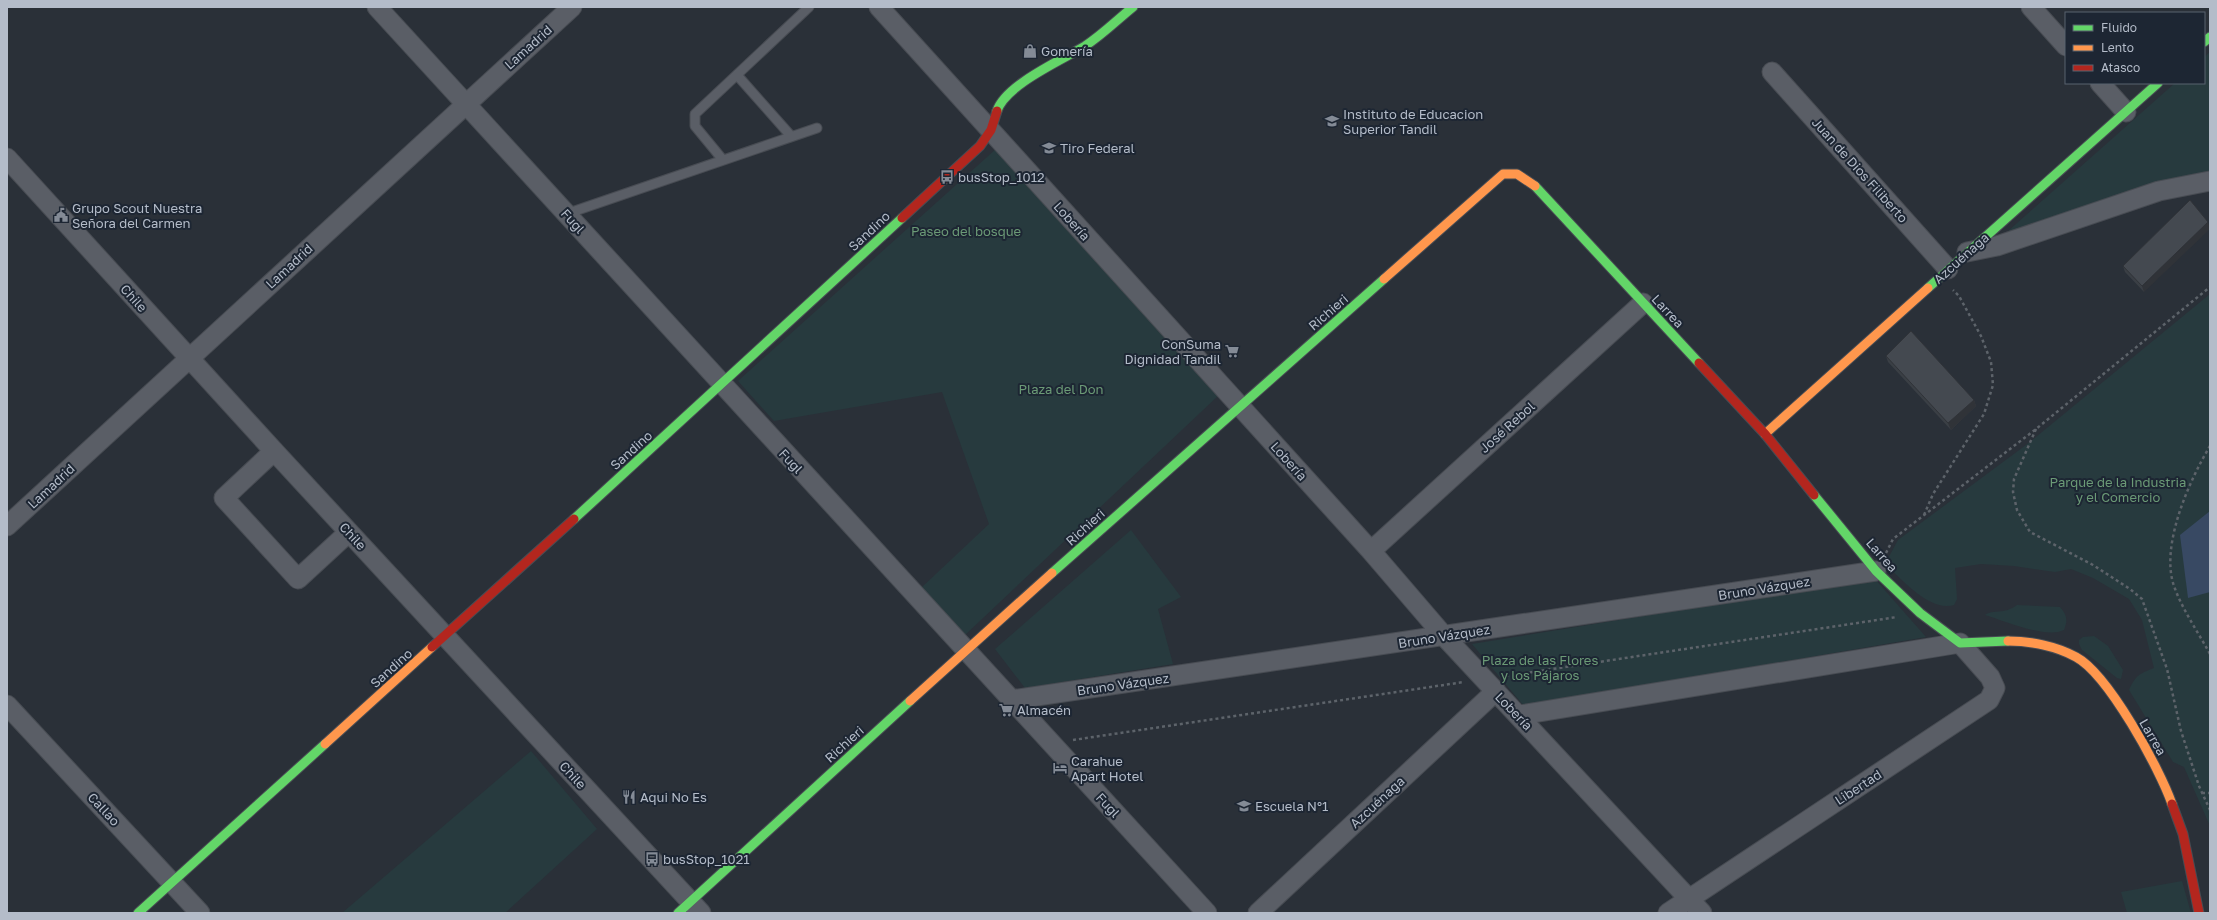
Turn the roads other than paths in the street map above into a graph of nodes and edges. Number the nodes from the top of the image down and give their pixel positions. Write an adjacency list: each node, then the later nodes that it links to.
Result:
1 (377, 7): 12 (street, Fugl)
2 (572, 7): 12 (street, Lamadrid)
3 (809, 7): 9 (lane)
4 (879, 7): 15 (street, Lobería)
5 (1133, 7): 15 (street, Sandino)
6 (2031, 7): 7 (street)
7 (2065, 45)
8 (1772, 72): 23 (street, Juan de Dios Filiberto)
9 (737, 75): 16 (lane); 18 (lane)
10 (2101, 84): 13 (street)
11 (2157, 84): 13 (street, Azcuénaga)
12 (466, 104): 21 (street, Fugl); 25 (street, Lamadrid)
13 (2126, 112): 22 (street, Azcuénaga)
14 (817, 128): 16 (lane)
15 (991, 130): 26 (street, Sandino); 27 (street, Lobería)
16 (791, 136): 18 (lane)
17 (7, 158): 25 (street, Chile)
18 (723, 160): 21 (lane)
19 (1517, 174): 24 (street, Larrea); 27 (street, Richieri)
20 (2210, 181): 22 (street)
21 (566, 214): 26 (street, Fugl)
22 (1967, 252): 23 (street, Azcuénaga)
23 (1944, 273): 28 (street, Azcuénaga)
24 (1643, 303): 28 (street, Larrea); 32 (street, José Rebol)
25 (189, 358): 29 (street, Chile); 30 (street, Lamadrid)
26 (722, 385): 35 (street, Sandino); 37 (street, Fugl)
27 (1240, 407): 32 (street, Lobería); 37 (street, Richieri)
28 (1765, 434): 33 (street, Larrea)
29 (274, 451): 31 (street, Chile); 31 (street)
30 (7, 526)
31 (349, 532): 35 (street, Chile)
32 (1371, 551): 34 (street, Lobería)
33 (1876, 571): 34 (street, Bruno Vázquez); 36 (street, Larrea)
34 (1444, 636): 38 (street, Lobería); 39 (street, Bruno Vázquez)
35 (445, 637): 42 (street, Sandino); 44 (street, Chile)
36 (1960, 643): 41 (street); 43 (street, Libertad); 51 (street, Larrea)
37 (966, 650): 39 (street, Fugl); 44 (street, Richieri)
38 (1496, 692): 41 (street, Lobería); 48 (street, Azcuénaga)
39 (1011, 700): 47 (street, Fugl)
40 (7, 705): 42 (street, Callao)
41 (1520, 715): 43 (street, Lobería)
42 (173, 882): 45 (street, Sandino); 46 (street, Callao)
43 (1689, 898): 49 (street, Libertad); 50 (street, Lobería)
44 (690, 909)
45 (138, 913)
46 (200, 913)
47 (1207, 913)
48 (1258, 913)
49 (1668, 913)
50 (1702, 913)
51 (2199, 913)

